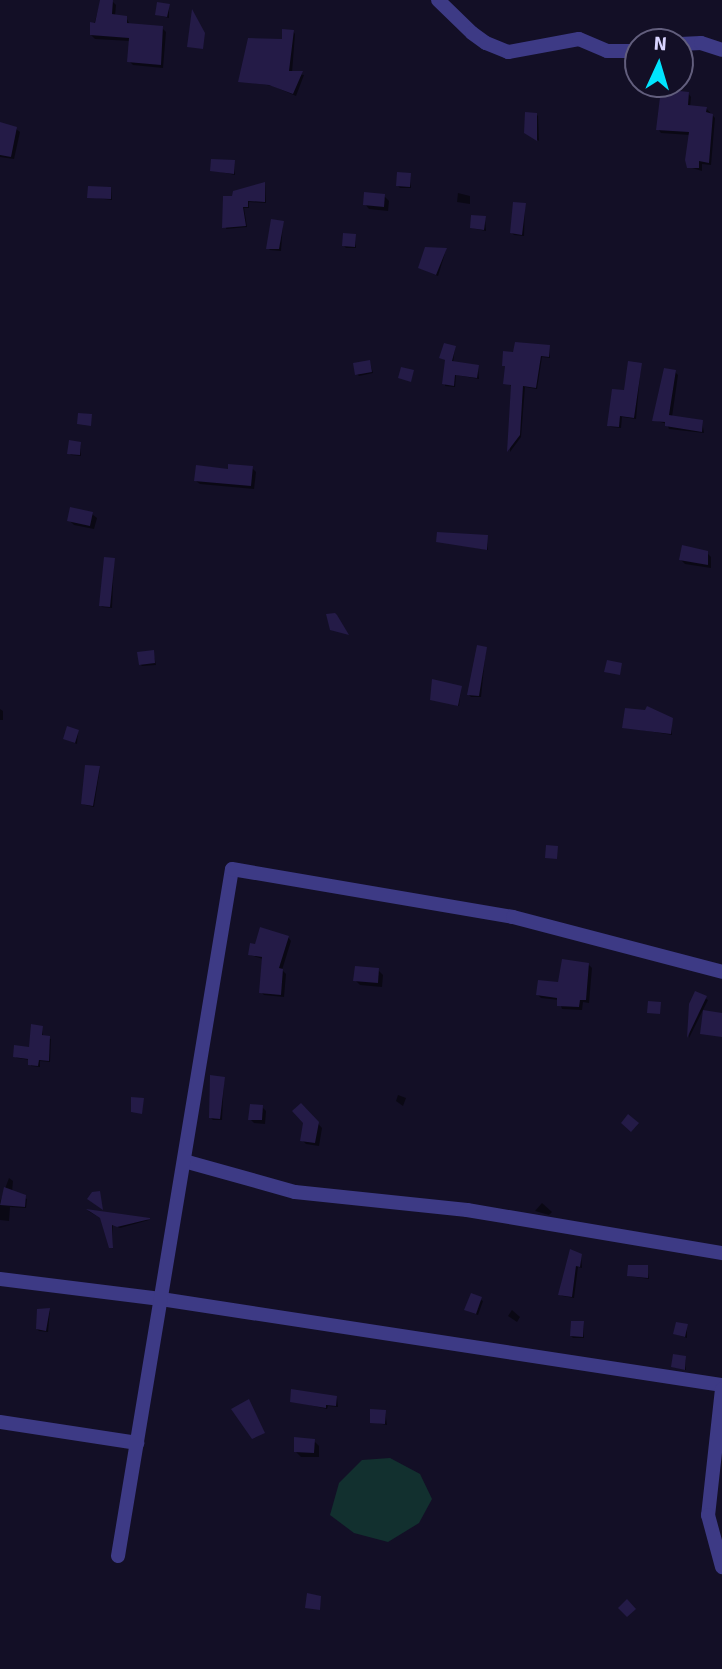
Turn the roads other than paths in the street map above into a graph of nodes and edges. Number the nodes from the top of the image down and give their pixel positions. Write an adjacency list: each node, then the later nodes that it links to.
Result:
1 (438, 0): 3 (street)
2 (694, 43): 4 (street)
3 (624, 51)
4 (722, 51)
5 (722, 972): 6 (street)
6 (184, 1161): 7 (street); 9 (street)
7 (722, 1254)
8 (0, 1279): 9 (street)
9 (161, 1299): 10 (street); 12 (street)
10 (722, 1387): 14 (street)
11 (0, 1422): 12 (street)
12 (137, 1443): 13 (street)
13 (118, 1556)
14 (722, 1567)

